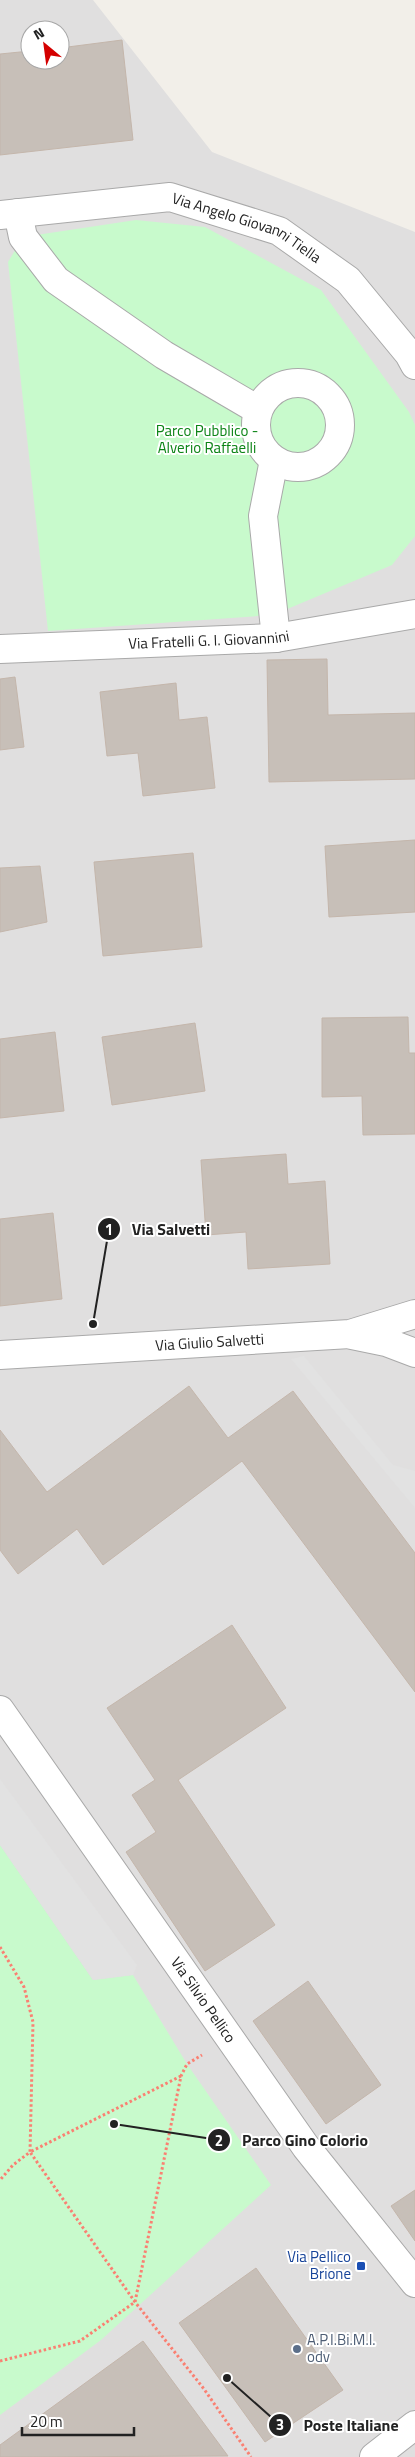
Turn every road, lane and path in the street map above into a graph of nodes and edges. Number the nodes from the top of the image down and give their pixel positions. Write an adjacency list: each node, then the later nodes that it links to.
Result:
1 (9, 214): 2 (street, Via Angelo Giovanni Tiella); 3 (street)
2 (415, 365)
3 (258, 410): 4 (street); 4 (street)
4 (274, 460): 6 (street)
5 (415, 614): 6 (street, Via Fratelli G. I. Giovannini)
6 (276, 638): 7 (street, Via Fratelli G. I. Giovannini)
7 (0, 649)
8 (415, 1314): 9 (street, Via Giulio Salvetti)
9 (350, 1334): 10 (street); 11 (street, Via Giulio Salvetti)
10 (415, 1353)
11 (0, 1355)
12 (0, 1710): 14 (street, Via Silvio Pellico)
13 (0, 1947): 16 (path)
14 (230, 2037): 15 (path); 18 (street, Via Silvio Pellico)
15 (181, 2076): 16 (path); 19 (path)
16 (30, 2152): 17 (path); 19 (path)
17 (0, 2180)
18 (415, 2283)
19 (135, 2302): 20 (path); 22 (path)
20 (0, 2361)
21 (415, 2425): 23 (street)
22 (251, 2457)
23 (374, 2457)

